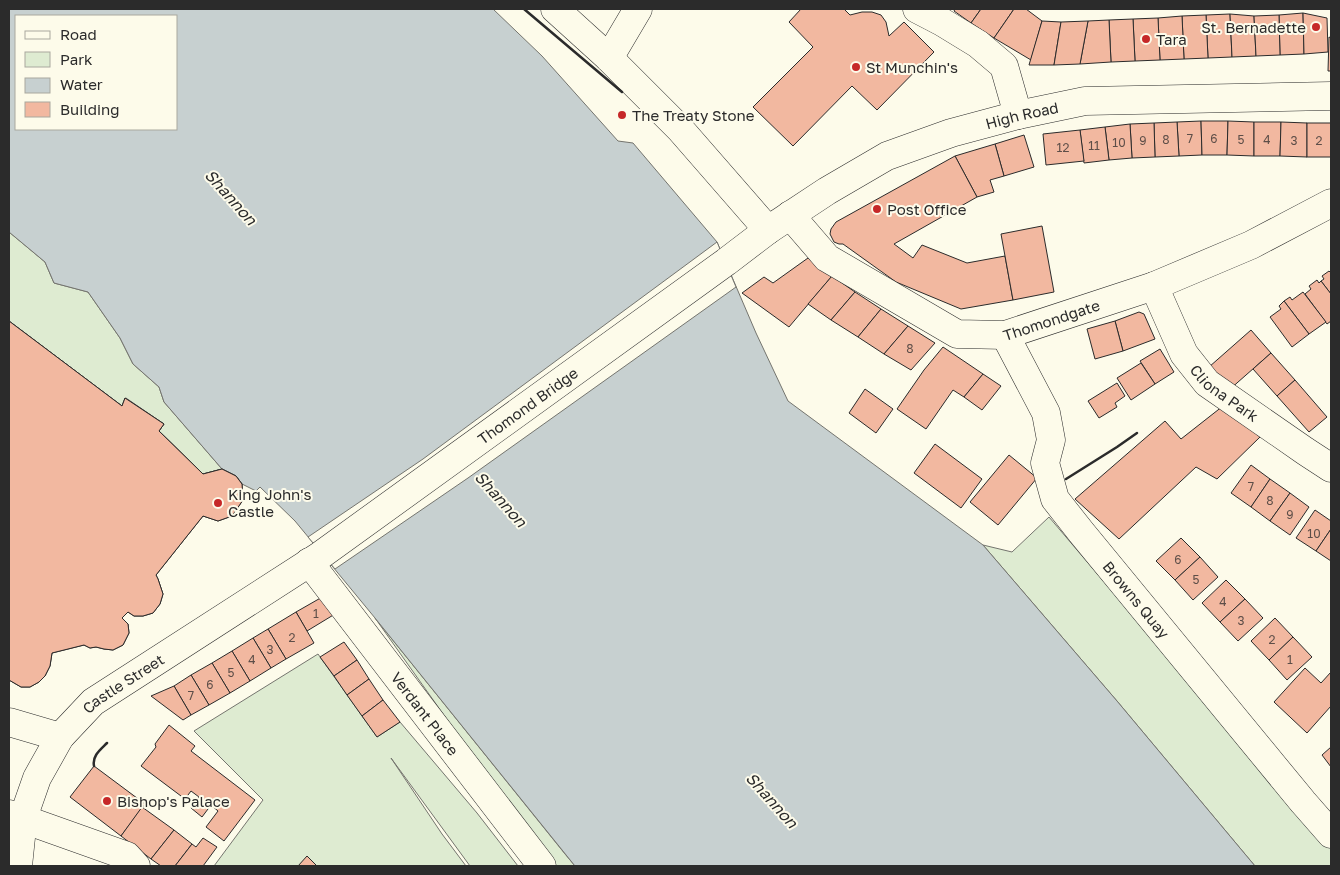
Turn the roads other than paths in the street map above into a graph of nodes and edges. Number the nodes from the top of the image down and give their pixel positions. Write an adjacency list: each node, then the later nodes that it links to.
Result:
1 (555, 9): 4 (street)
2 (638, 9): 4 (street)
3 (917, 9): 6 (street)
4 (609, 58): 9 (street)
5 (1331, 96): 6 (street, High Road)
6 (1018, 115): 8 (street, High Road)
7 (1331, 203): 11 (street, Thomondgate)
8 (790, 215): 9 (street, High Road); 12 (street, Thomondgate)
9 (768, 230): 10 (street, High Road)
10 (745, 247): 14 (street, Thomond Bridge)
11 (1154, 286): 12 (street, Thomondgate); 13 (street, Cliona Park)
12 (1005, 335): 18 (street, Browns Quay)
13 (1331, 468)
14 (313, 559): 16 (street, Castle Street); 21 (street, Verdant Place)
15 (9, 722): 16 (street)
16 (60, 736): 17 (street, Castle Street)
17 (16, 816): 19 (street); 20 (street, Castle Street)
18 (1331, 834)
19 (131, 861)
20 (18, 866)
21 (542, 866)

